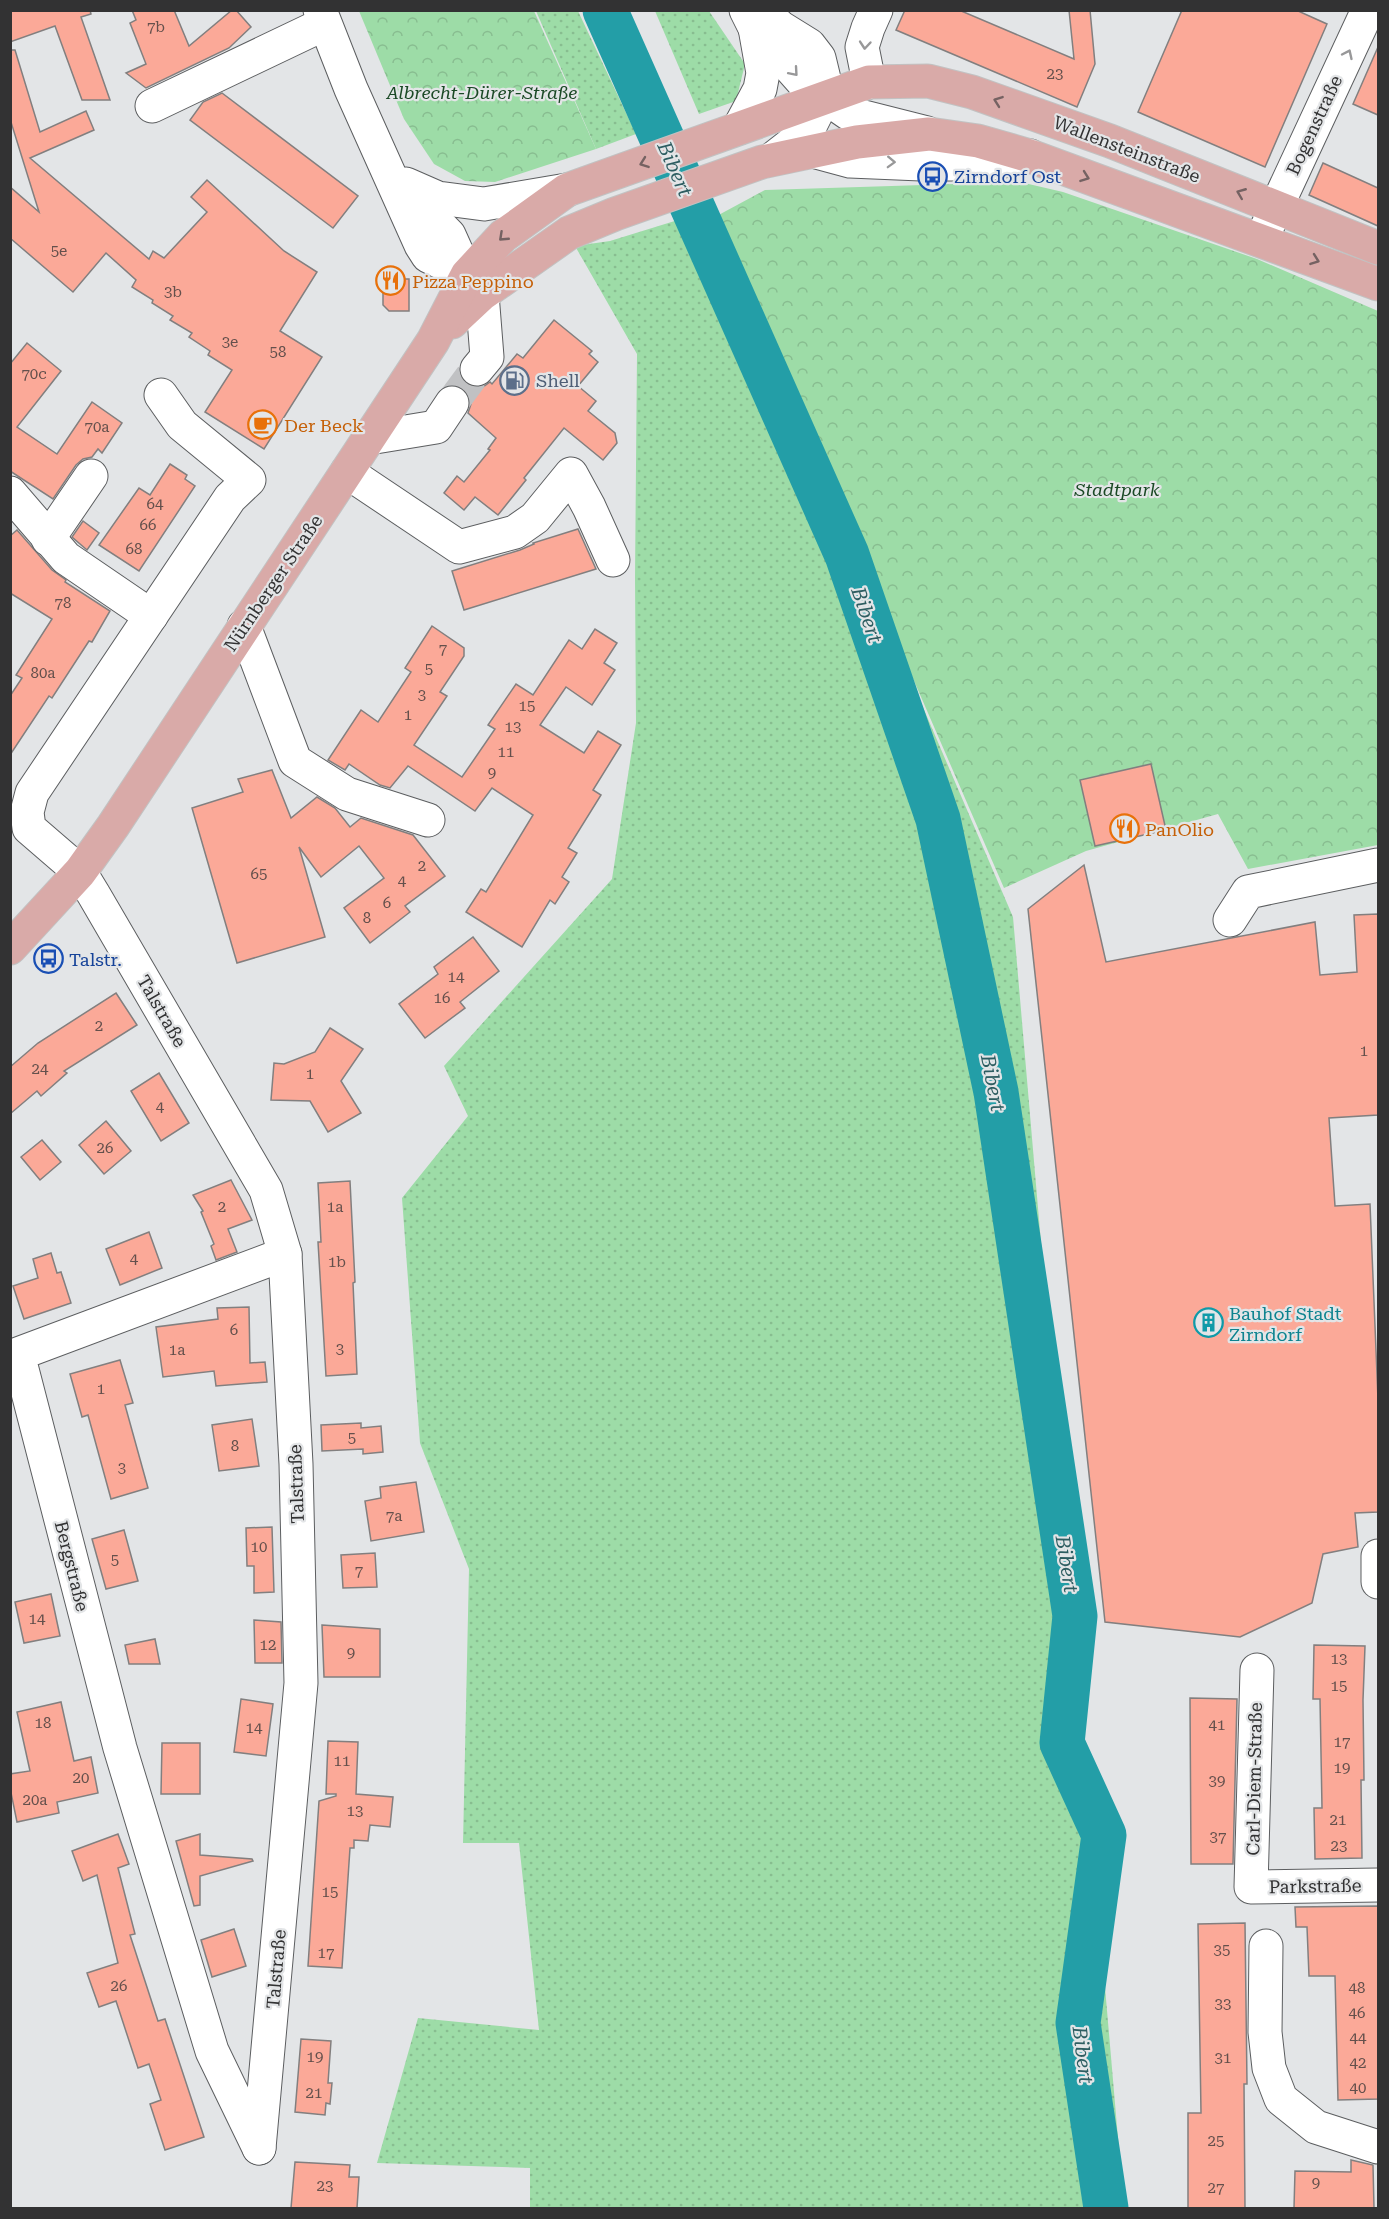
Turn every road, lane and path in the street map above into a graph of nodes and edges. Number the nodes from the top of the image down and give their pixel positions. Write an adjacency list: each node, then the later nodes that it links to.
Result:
1 (876, 10): 6 (street, one-way to 6)
2 (1368, 10): 17 (street, Bogenstraße, one-way to 2)
3 (754, 16): 5 (street, Wallensteinstraße); 7 (street, Wallensteinstraße, one-way to 7); 10 (street)
4 (322, 17): 8 (street); 15 (street)
5 (819, 58): 6 (street, Wallensteinstraße); 7 (street)
6 (869, 82): 7 (main road, Wallensteinstraße); 11 (street, Wallensteinstraße); 17 (main road, Wallensteinstraße, one-way to 6)
7 (825, 96): 9 (main road, Wallensteinstraße); 11 (street, Wallensteinstraße); 14 (street)
8 (152, 106)
9 (785, 113): 10 (main road, Nürnberger Straße)
10 (729, 132): 16 (main road, Nürnberger Straße, one-way to 16)
11 (929, 134): 12 (main road, Wallensteinstraße); 13 (main road, Wallensteinstraße)
12 (813, 151): 13 (street, one-way to 13); 14 (main road, Wallensteinstraße)
13 (1030, 156): 18 (main road, Wallensteinstraße, one-way to 18)
14 (771, 160): 20 (main road, Nürnberger Straße)
15 (392, 177): 16 (street); 20 (street)
16 (567, 190): 20 (main road, Nürnberger Straße, one-way to 20)
17 (1276, 206): 18 (street, Bogenstraße); 19 (main road, Wallensteinstraße)
18 (1261, 240): 21 (main road, Wallensteinstraße, one-way to 21)
19 (1378, 248)
20 (474, 284): 22 (street); 25 (main road, Nürnberger Straße)
21 (1378, 284)
22 (477, 369)
23 (161, 395): 31 (street)
24 (452, 403): 25 (street)
25 (369, 438): 26 (main road, Nürnberger Straße)
26 (347, 472): 30 (street); 32 (main road, Nürnberger Straße)
27 (92, 476): 29 (street)
28 (15, 509): 29 (street)
29 (48, 539): 31 (street)
30 (614, 560)
31 (151, 616): 35 (street)
32 (244, 626): 33 (street); 35 (main road, Nürnberger Straße)
33 (428, 820)
34 (1378, 864): 36 (street)
35 (80, 872): 37 (main road, Nürnberger Straße); 38 (street, Talstraße)
36 (1230, 920)
37 (10, 948)
38 (285, 1254): 45 (street, Talstraße); 46 (street, Bergstraße)
39 (1378, 1556): 40 (street)
40 (1378, 1582)
41 (1257, 1670): 43 (street, Carl-Diem-Straße)
42 (1378, 1885): 43 (street, Parkstraße)
43 (1251, 1887)
44 (1266, 1946): 47 (street)
45 (271, 2031): 46 (street); 48 (street, Talstraße)
46 (212, 2051): 48 (street, Bergstraße)
47 (1378, 2146)
48 (259, 2148)

